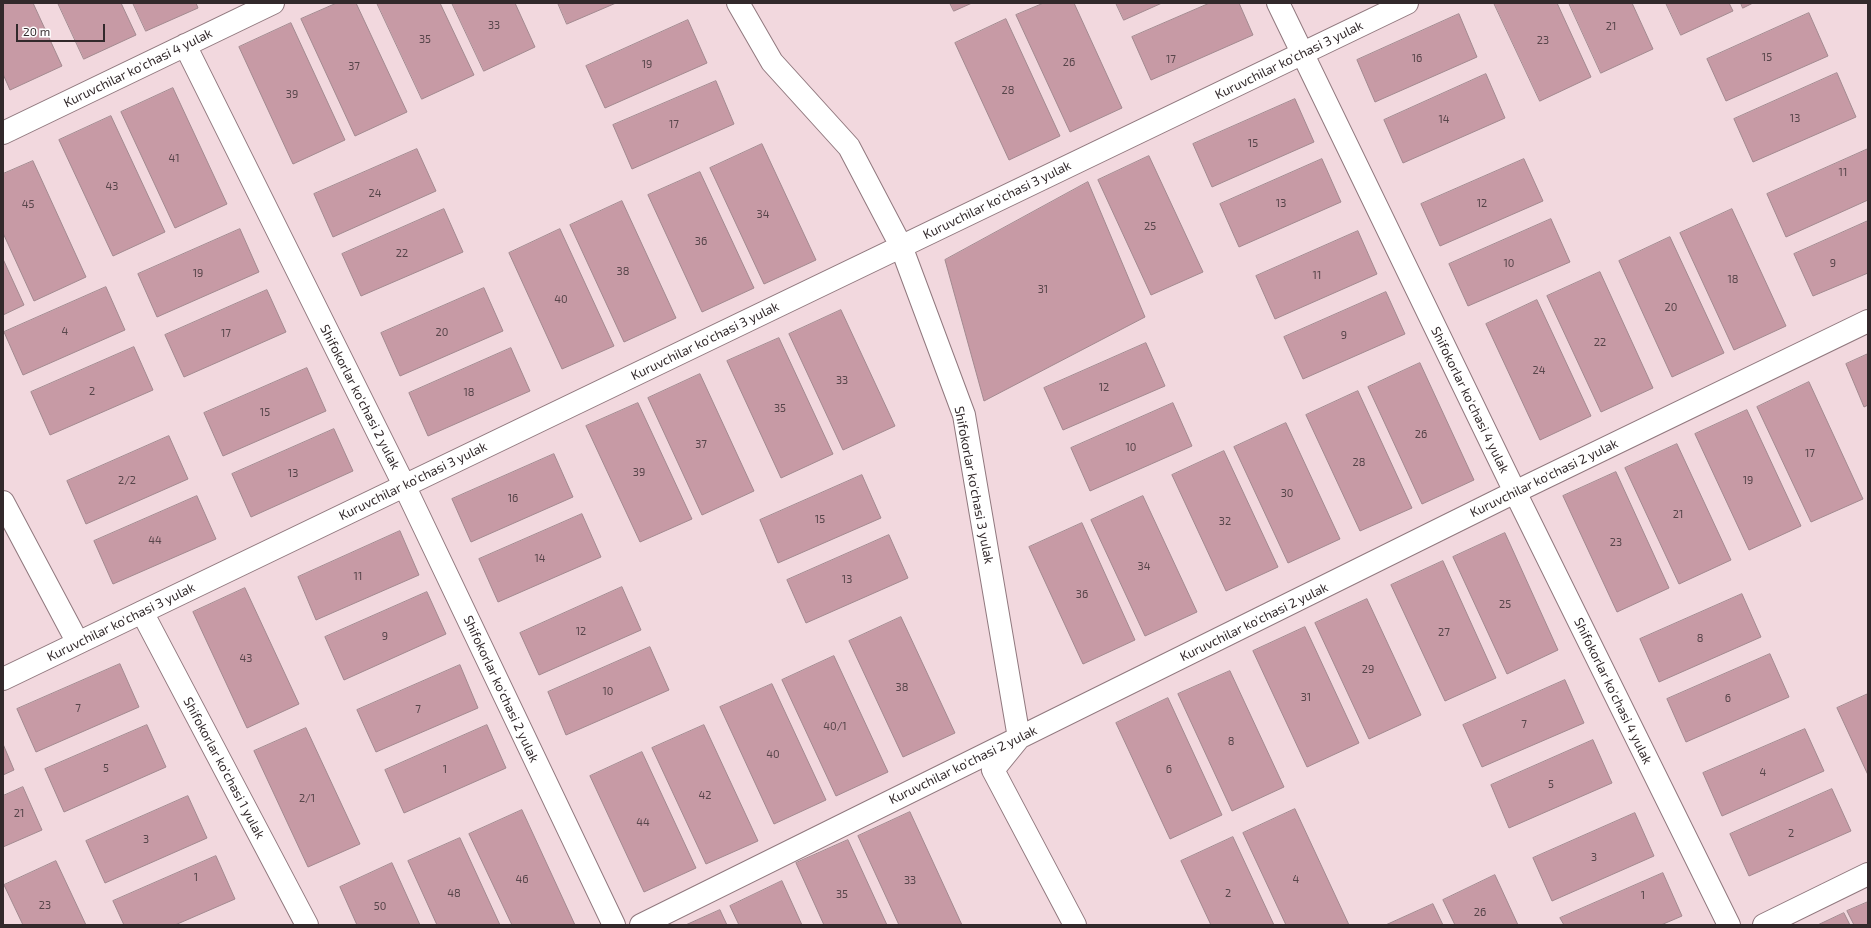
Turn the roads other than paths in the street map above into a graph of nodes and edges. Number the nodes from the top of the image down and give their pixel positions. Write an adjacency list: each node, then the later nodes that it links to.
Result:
1 (273, 3): 5 (street, Kuruvchilar ko'chasi 4 yulak)
2 (738, 3): 8 (street, Shifokorlar ko'chasi 3 yulak)
3 (1278, 3): 6 (street, Shifokorlar ko'chasi 4 yulak)
4 (1407, 3): 6 (street, Kuruvchilar ko'chasi 3 yulak)
5 (185, 45): 7 (street, Kuruvchilar ko'chasi 4 yulak); 10 (street, Shifokorlar ko'chasi 2 yulak)
6 (1303, 54): 8 (street, Kuruvchilar ko'chasi 3 yulak); 11 (street, Shifokorlar ko'chasi 4 yulak)
7 (3, 133)
8 (901, 246): 10 (street, Kuruvchilar ko'chasi 3 yulak); 16 (street, Shifokorlar ko'chasi 3 yulak)
9 (1868, 321): 11 (street, Kuruvchilar ko'chasi 2 yulak)
10 (404, 485): 13 (street, Kuruvchilar ko'chasi 3 yulak); 19 (street, Shifokorlar ko'chasi 2 yulak)
11 (1515, 492): 16 (street, Kuruvchilar ko'chasi 2 yulak); 22 (street, Shifokorlar ko'chasi 4 yulak)
12 (3, 502): 14 (street)
13 (142, 612): 14 (street, Kuruvchilar ko'chasi 3 yulak); 18 (street, Shifokorlar ko'chasi 1 yulak)
14 (78, 643): 15 (street, Kuruvchilar ko'chasi 3 yulak)
15 (3, 679)
16 (1019, 738): 20 (street, Kuruvchilar ko'chasi 2 yulak); 21 (street)
17 (1868, 874): 23 (street)
18 (307, 925)
19 (614, 925)
20 (641, 925)
21 (1075, 925)
22 (1729, 925)
23 (1764, 925)

